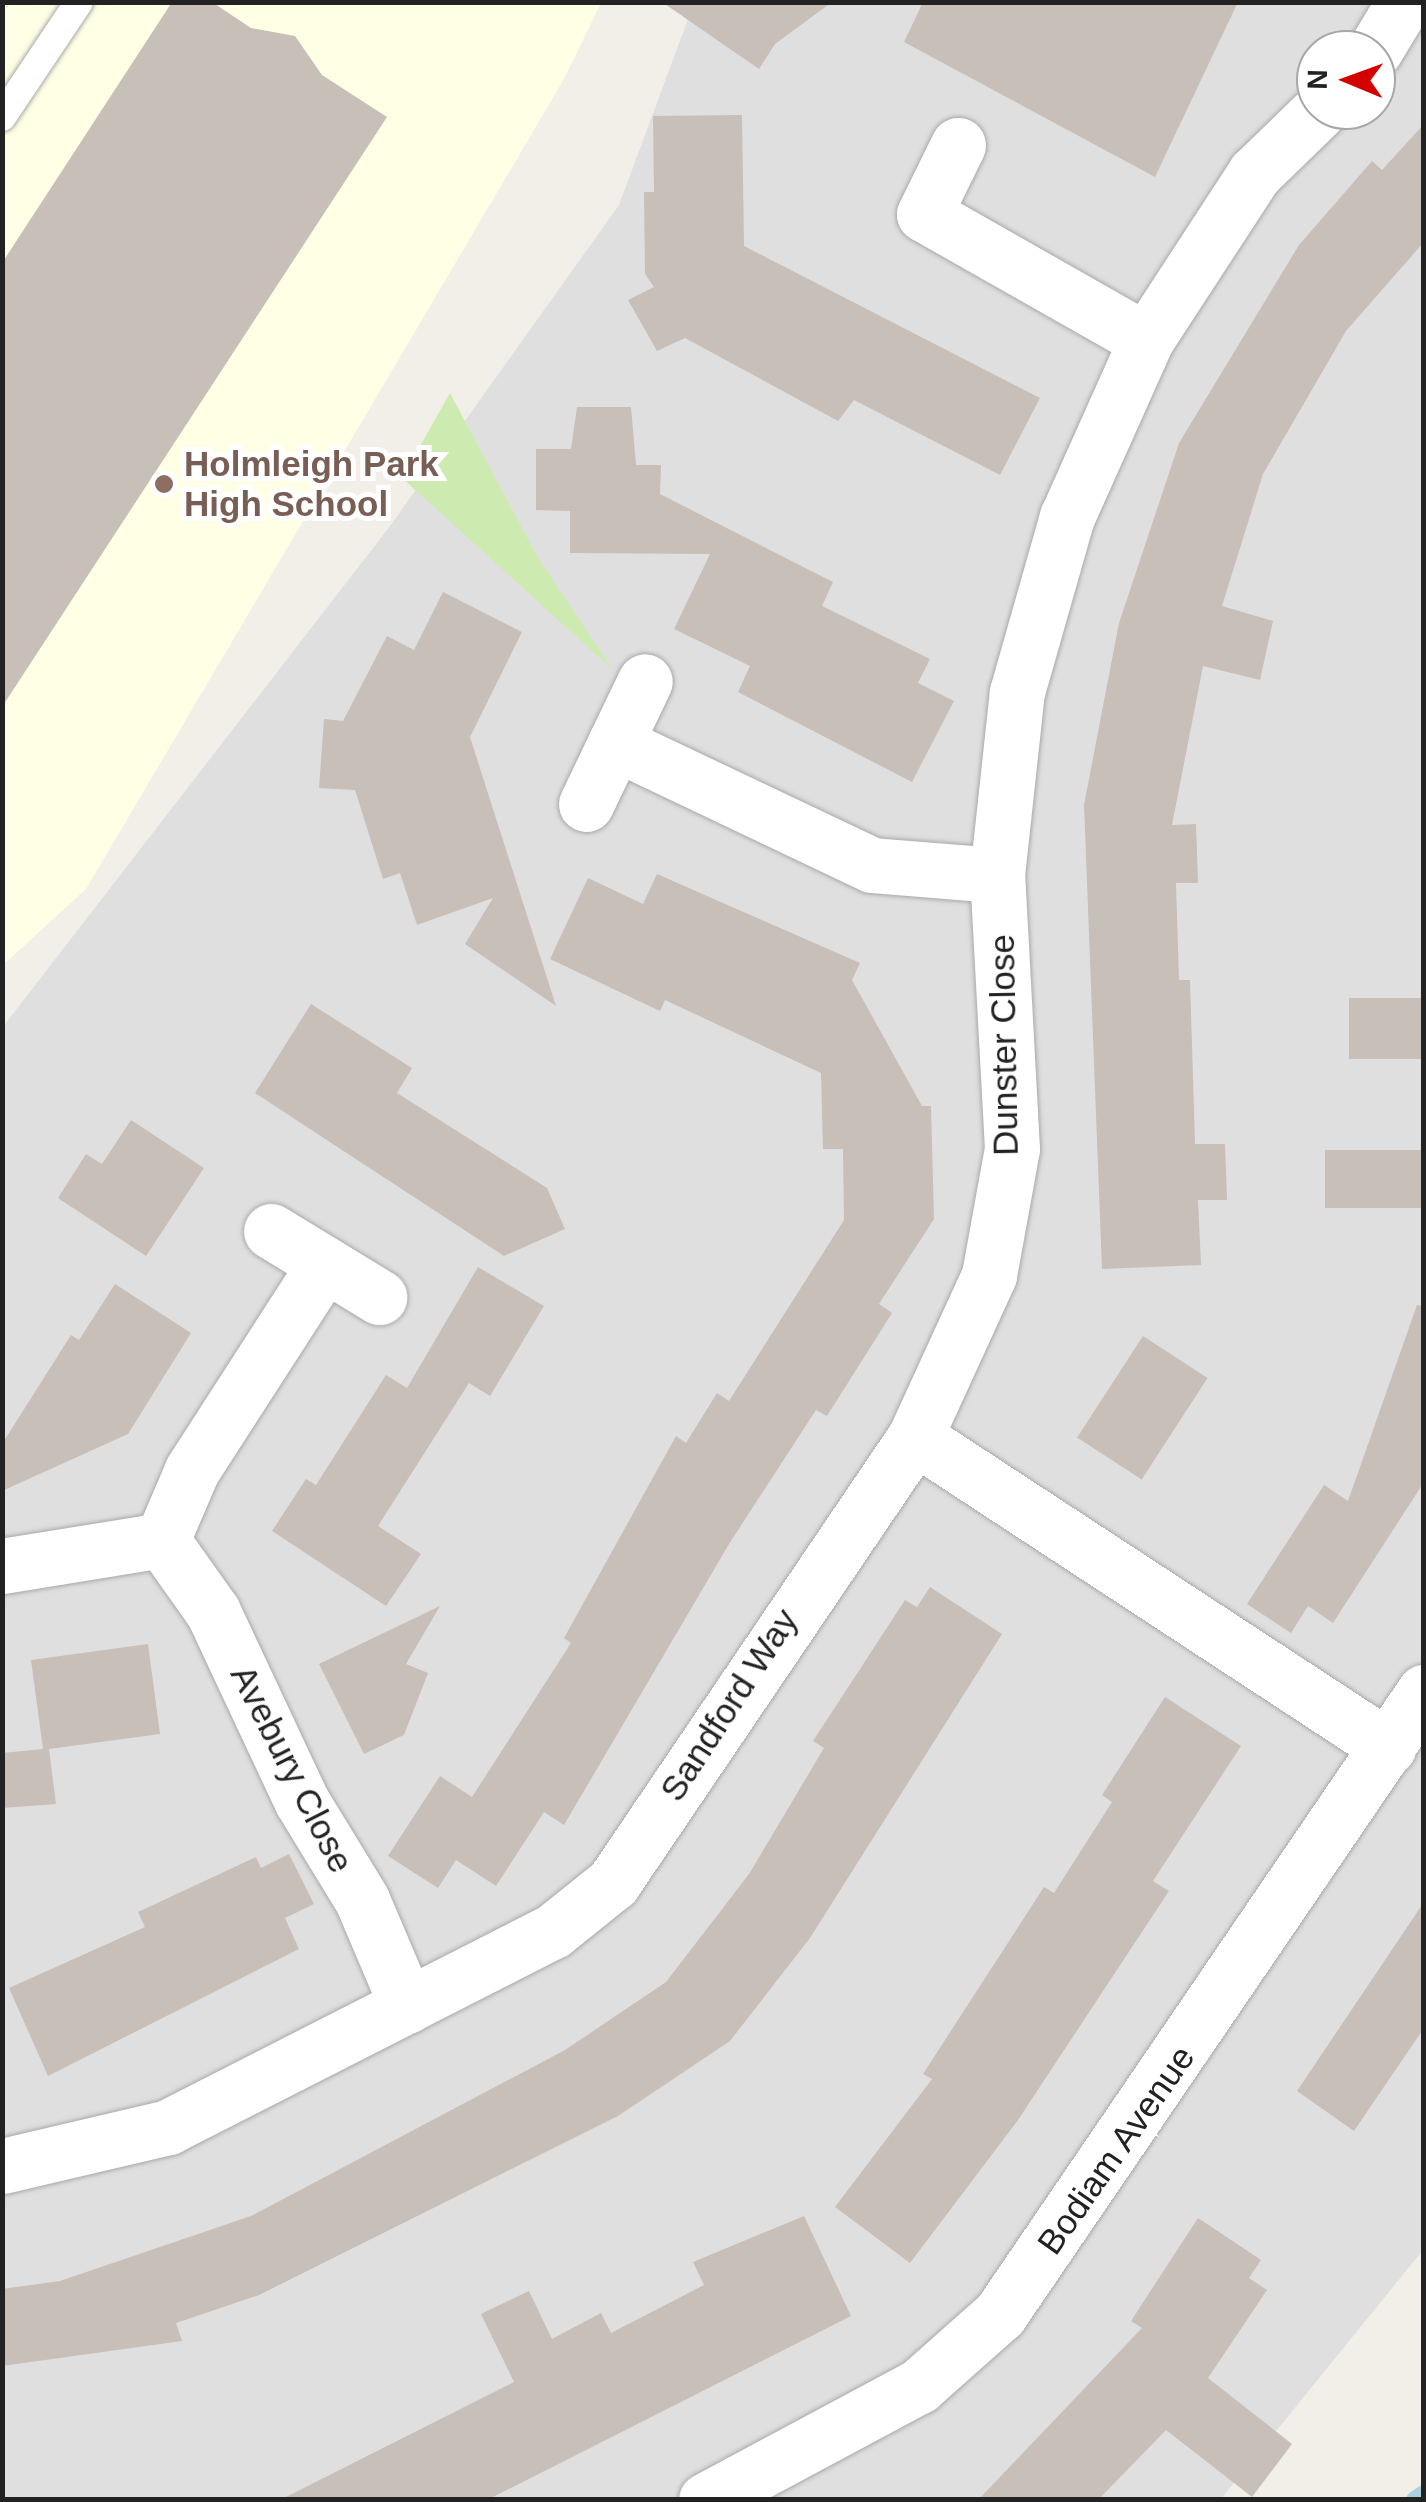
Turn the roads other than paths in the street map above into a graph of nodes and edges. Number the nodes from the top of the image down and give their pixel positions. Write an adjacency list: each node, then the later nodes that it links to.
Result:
1 (79, 2): 4 (lane)
2 (1404, 2): 3 (street)
3 (1387, 30)
4 (2, 118)
5 (1299, 130): 7 (street, Dunster Close)
6 (958, 145): 7 (street)
7 (1146, 340): 11 (street, Dunster Close)
8 (645, 681): 9 (street)
9 (614, 742): 10 (street); 11 (street)
10 (586, 804)
11 (997, 875): 15 (street, Dunster Close)
12 (271, 1231): 13 (street)
13 (325, 1264): 14 (street); 16 (street)
14 (379, 1298)
15 (914, 1437): 19 (street); 20 (street, Sandford Way)
16 (162, 1540): 17 (street); 20 (street, Avebury Close)
17 (2, 1566)
18 (1424, 1692): 19 (street, Bodiam Avenue)
19 (1388, 1747): 22 (street, Bodiam Avenue)
20 (407, 2006): 21 (street, Sandford Way)
21 (2, 2166)
22 (706, 2500)

